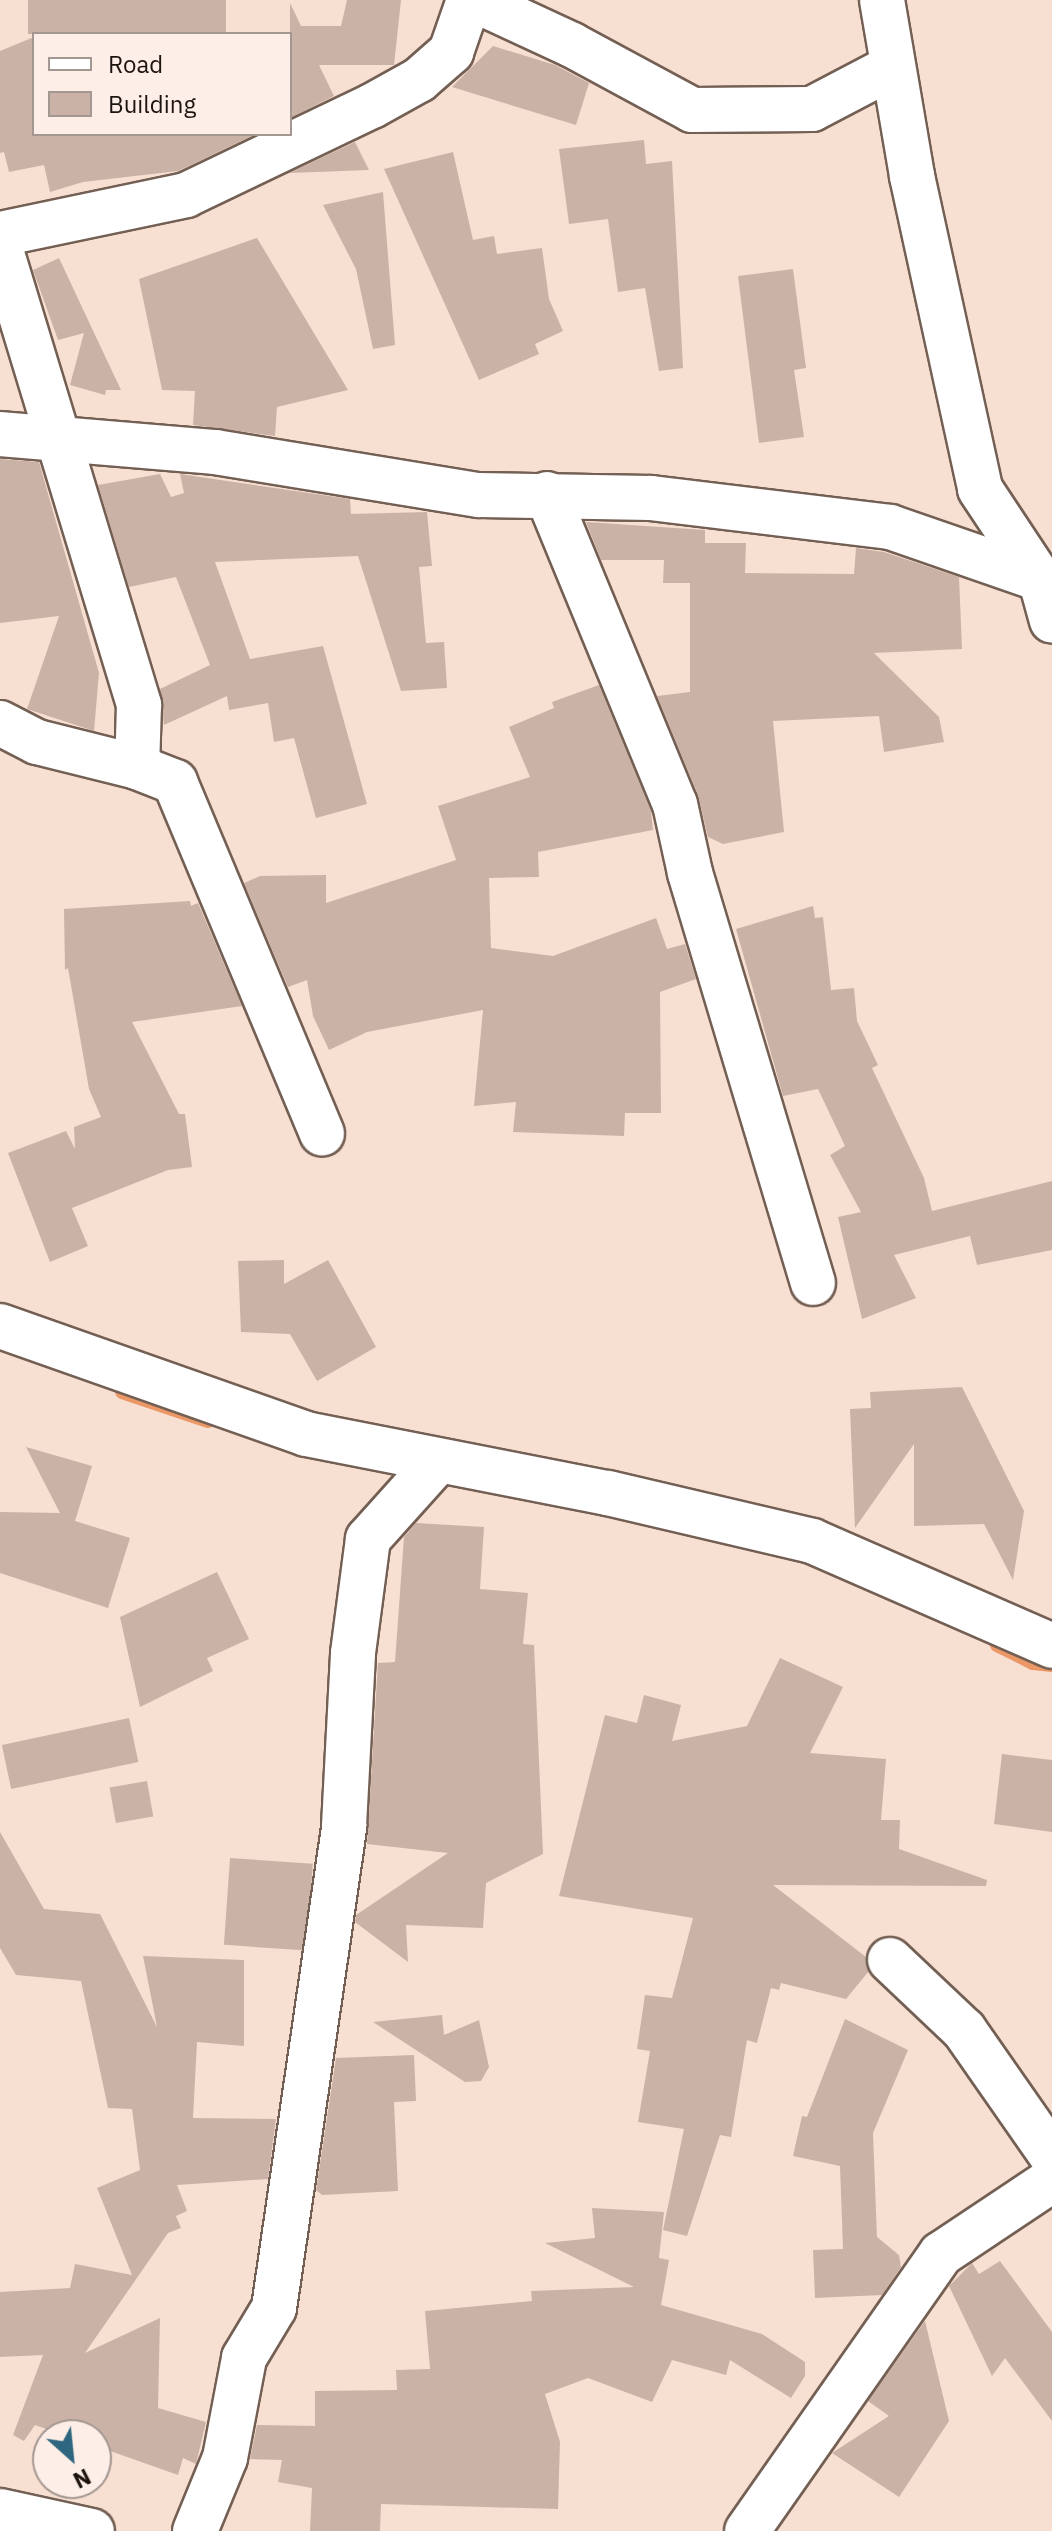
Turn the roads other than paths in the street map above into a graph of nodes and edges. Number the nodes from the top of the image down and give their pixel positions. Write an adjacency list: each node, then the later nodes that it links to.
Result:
1 (469, 0): 5 (street)
2 (475, 0): 4 (street)
3 (882, 0): 4 (street)
4 (892, 67): 10 (street)
5 (0, 234)
6 (0, 247): 8 (street)
7 (0, 434): 8 (street)
8 (59, 439): 9 (street); 12 (street)
9 (547, 494): 10 (street); 14 (street)
10 (1048, 595)
11 (0, 723): 12 (street)
12 (137, 767): 13 (street)
13 (322, 1133)
14 (813, 1283)
15 (0, 1326): 16 (street)
16 (438, 1461): 17 (street); 23 (street)
17 (1052, 1646)
18 (890, 1960): 19 (street)
19 (1052, 2156)
20 (1052, 2180): 24 (street)
21 (0, 2511): 22 (street)
22 (92, 2531)
23 (195, 2531)
24 (747, 2531)

